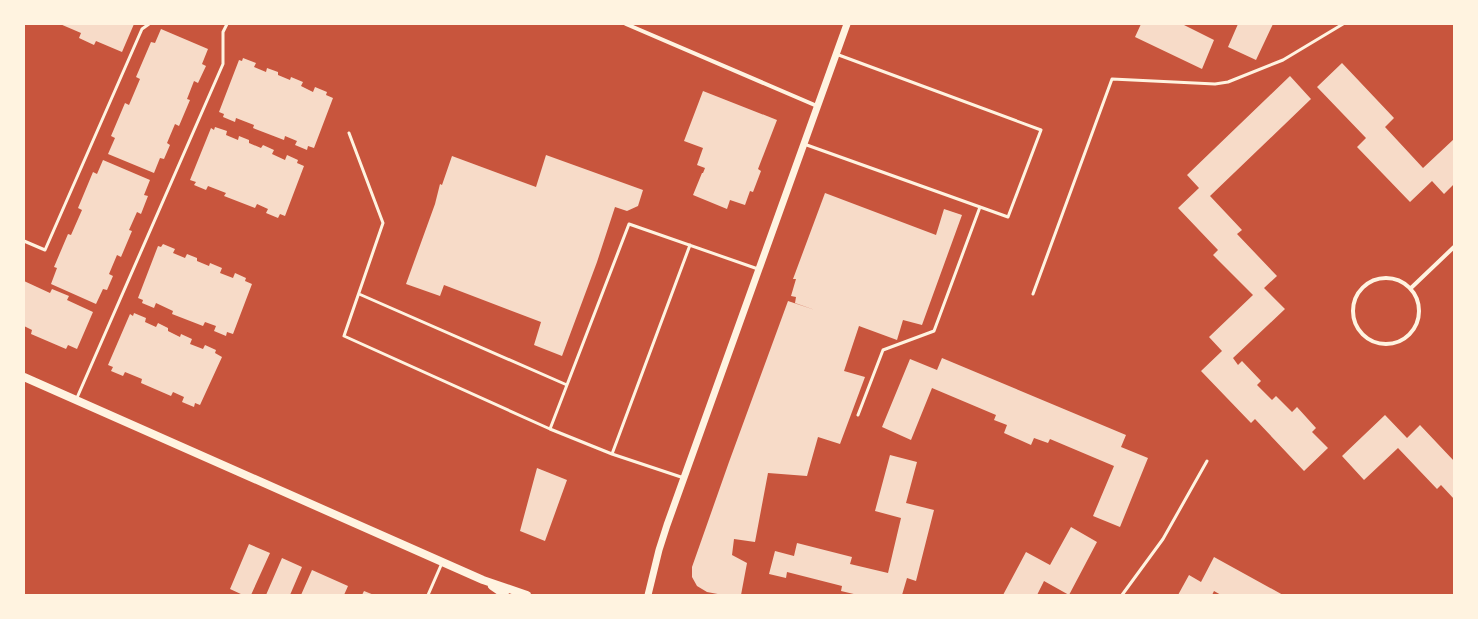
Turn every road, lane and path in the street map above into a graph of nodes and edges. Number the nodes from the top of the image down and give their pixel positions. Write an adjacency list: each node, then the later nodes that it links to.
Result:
1 (149, 24): 11 (lane)
2 (227, 24): 20 (lane)
3 (626, 24): 7 (street)
4 (847, 24): 6 (street)
5 (1343, 24): 17 (lane)
6 (836, 54): 7 (street); 10 (lane)
7 (817, 106): 9 (street)
8 (349, 133): 16 (lane)
9 (803, 144): 10 (lane); 14 (street)
10 (980, 207): 21 (lane)
11 (24, 241)
12 (690, 245): 14 (lane); 19 (lane); 23 (lane)
13 (1454, 247): 15 (street)
14 (758, 270): 25 (street)
15 (1411, 288): 15 (street)
16 (359, 294): 19 (lane); 22 (lane)
17 (1034, 294)
18 (24, 377): 20 (main road)
19 (567, 385): 22 (lane)
20 (76, 400): 26 (main road)
21 (858, 415)
22 (550, 429): 23 (lane)
23 (612, 454): 25 (lane)
24 (1207, 461): 32 (lane)
25 (684, 478): 31 (street)
26 (443, 562): 27 (main road); 28 (lane)
27 (483, 580): 29 (main road); 30 (main road)
28 (428, 595)
29 (505, 595)
30 (527, 595)
31 (648, 595)
32 (1122, 595)

